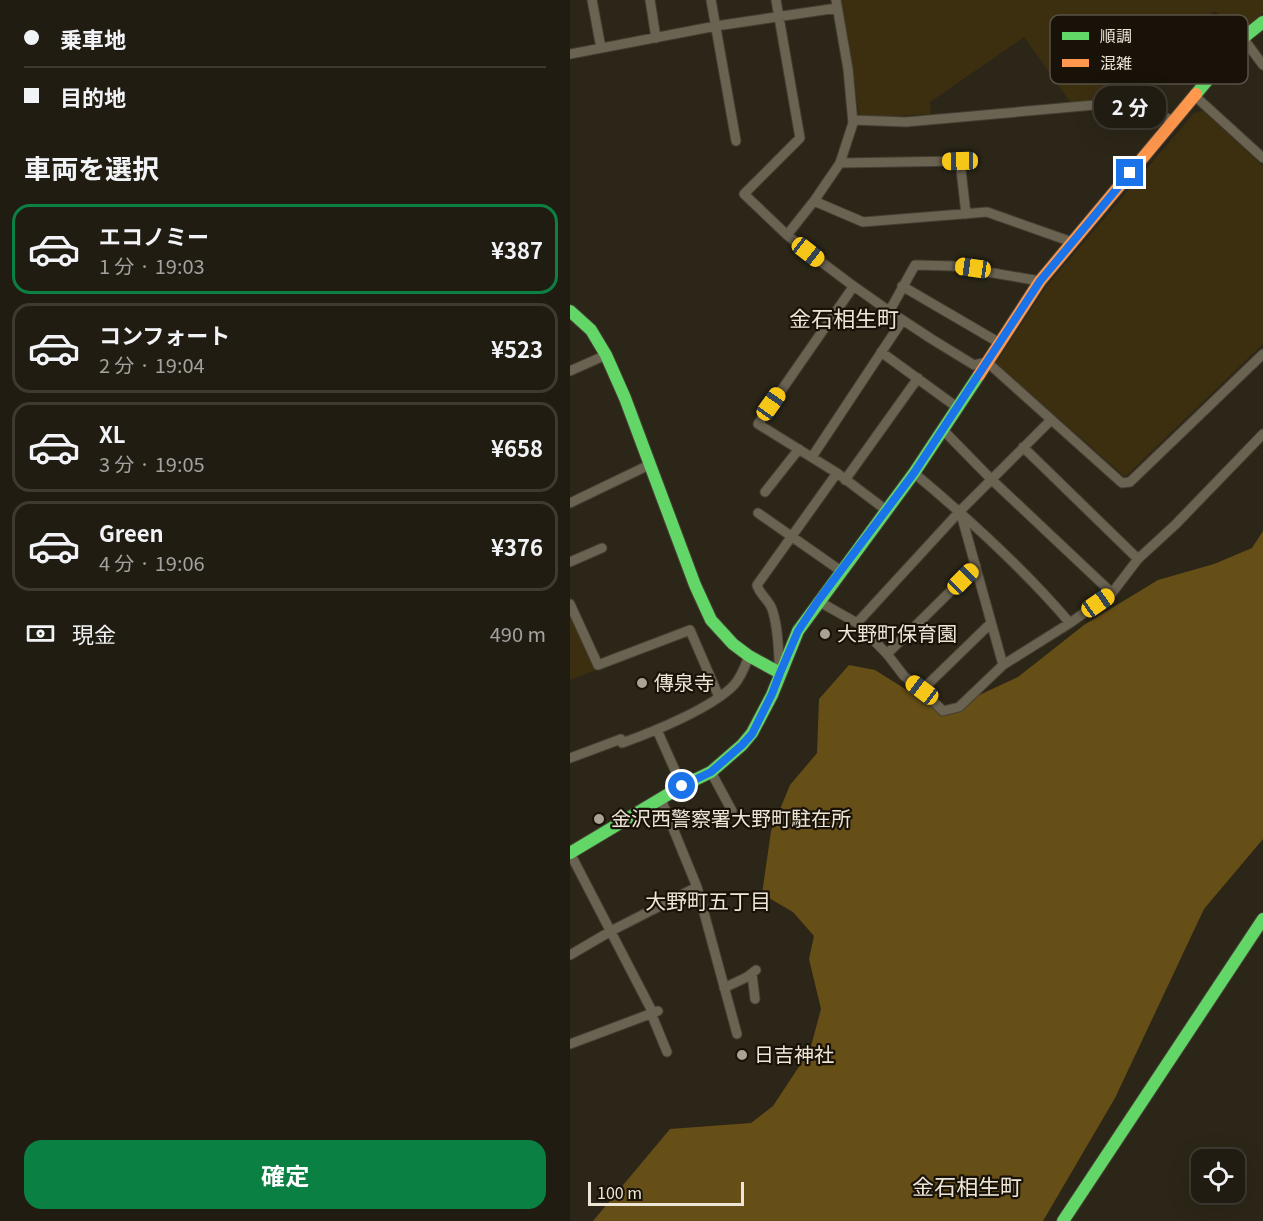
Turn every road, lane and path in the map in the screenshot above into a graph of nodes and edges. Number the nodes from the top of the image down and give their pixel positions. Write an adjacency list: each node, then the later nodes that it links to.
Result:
1 (592, 0): 12 (street)
2 (650, 0): 10 (street)
3 (711, 0): 8 (street)
4 (776, 0): 6 (street)
5 (836, 4): 6 (street); 17 (street)
6 (779, 17): 8 (street); 24 (street)
7 (1263, 22): 9 (street)
8 (716, 26): 10 (street); 19 (street)
9 (1248, 34)
10 (656, 38): 12 (street)
11 (1248, 45): 14 (street)
12 (601, 48): 13 (street)
13 (570, 54)
14 (1263, 65)
15 (1205, 84): 16 (street)
16 (1195, 96): 18 (street); 20 (street)
17 (853, 120): 18 (street); 21 (street)
18 (1174, 121): 25 (street)
19 (736, 141)
20 (1263, 158)
21 (840, 163): 22 (street); 23 (street)
22 (814, 201): 23 (street); 24 (street)
23 (966, 214): 25 (street)
24 (787, 235): 28 (street)
25 (1072, 242): 26 (street)
26 (1040, 281): 27 (street); 32 (street)
27 (902, 286): 30 (street); 32 (street)
28 (853, 287): 30 (street); 44 (street)
29 (570, 311): 34 (street)
30 (889, 312): 31 (street)
31 (902, 321): 33 (street); 36 (street)
32 (998, 342): 36 (street)
33 (881, 352): 38 (street); 45 (street)
34 (606, 355): 37 (street); 46 (street)
35 (1262, 357): 40 (street)
36 (987, 362): 39 (street); 40 (street)
37 (570, 371)
38 (918, 378): 39 (street); 50 (street)
39 (958, 408): 41 (street)
40 (1051, 420): 43 (street)
41 (943, 429): 48 (street); 49 (street)
42 (1263, 434): 58 (street)
43 (1023, 447): 49 (street); 58 (street)
44 (799, 449): 45 (street); 51 (street)
45 (812, 457): 47 (street)
46 (649, 465): 52 (street); 69 (street)
47 (837, 473): 50 (street); 56 (street)
48 (914, 473): 53 (street); 54 (street)
49 (991, 479): 54 (street); 62 (street)
50 (846, 480): 53 (street)
51 (765, 492)
52 (570, 503)
53 (886, 510): 61 (street)
54 (960, 512): 60 (street); 65 (street); 67 (street)
55 (758, 513): 56 (street)
56 (792, 537): 61 (street); 71 (street)
57 (602, 548): 59 (street)
58 (1138, 559): 62 (street)
59 (570, 562)
60 (976, 566): 66 (street); 68 (street)
61 (841, 571): 63 (street)
62 (1112, 593): 67 (street)
63 (818, 601): 65 (street); 71 (street)
64 (570, 604): 73 (street)
65 (857, 623): 68 (street)
66 (991, 623): 70 (street); 72 (street)
67 (1070, 623): 70 (street)
68 (887, 654): 72 (street)
69 (749, 656): 71 (street); 73 (street)
70 (1003, 665): 72 (street)
71 (780, 673): 76 (street)
72 (922, 690)
73 (718, 697): 74 (street)
74 (657, 730): 75 (street); 77 (street)
75 (570, 758)
76 (711, 772): 77 (street); 79 (street)
77 (682, 786): 78 (street)
78 (661, 799): 80 (street); 81 (street)
79 (732, 811)
80 (570, 853): 83 (street)
81 (697, 887): 83 (street); 85 (street)
82 (1263, 919): 91 (street)
83 (611, 931): 84 (street); 87 (street)
84 (570, 955)
85 (722, 987): 86 (street); 88 (street)
86 (755, 999)
87 (654, 1012): 89 (street); 90 (street)
88 (737, 1034)
89 (570, 1044)
90 (667, 1052)
91 (1063, 1221)

